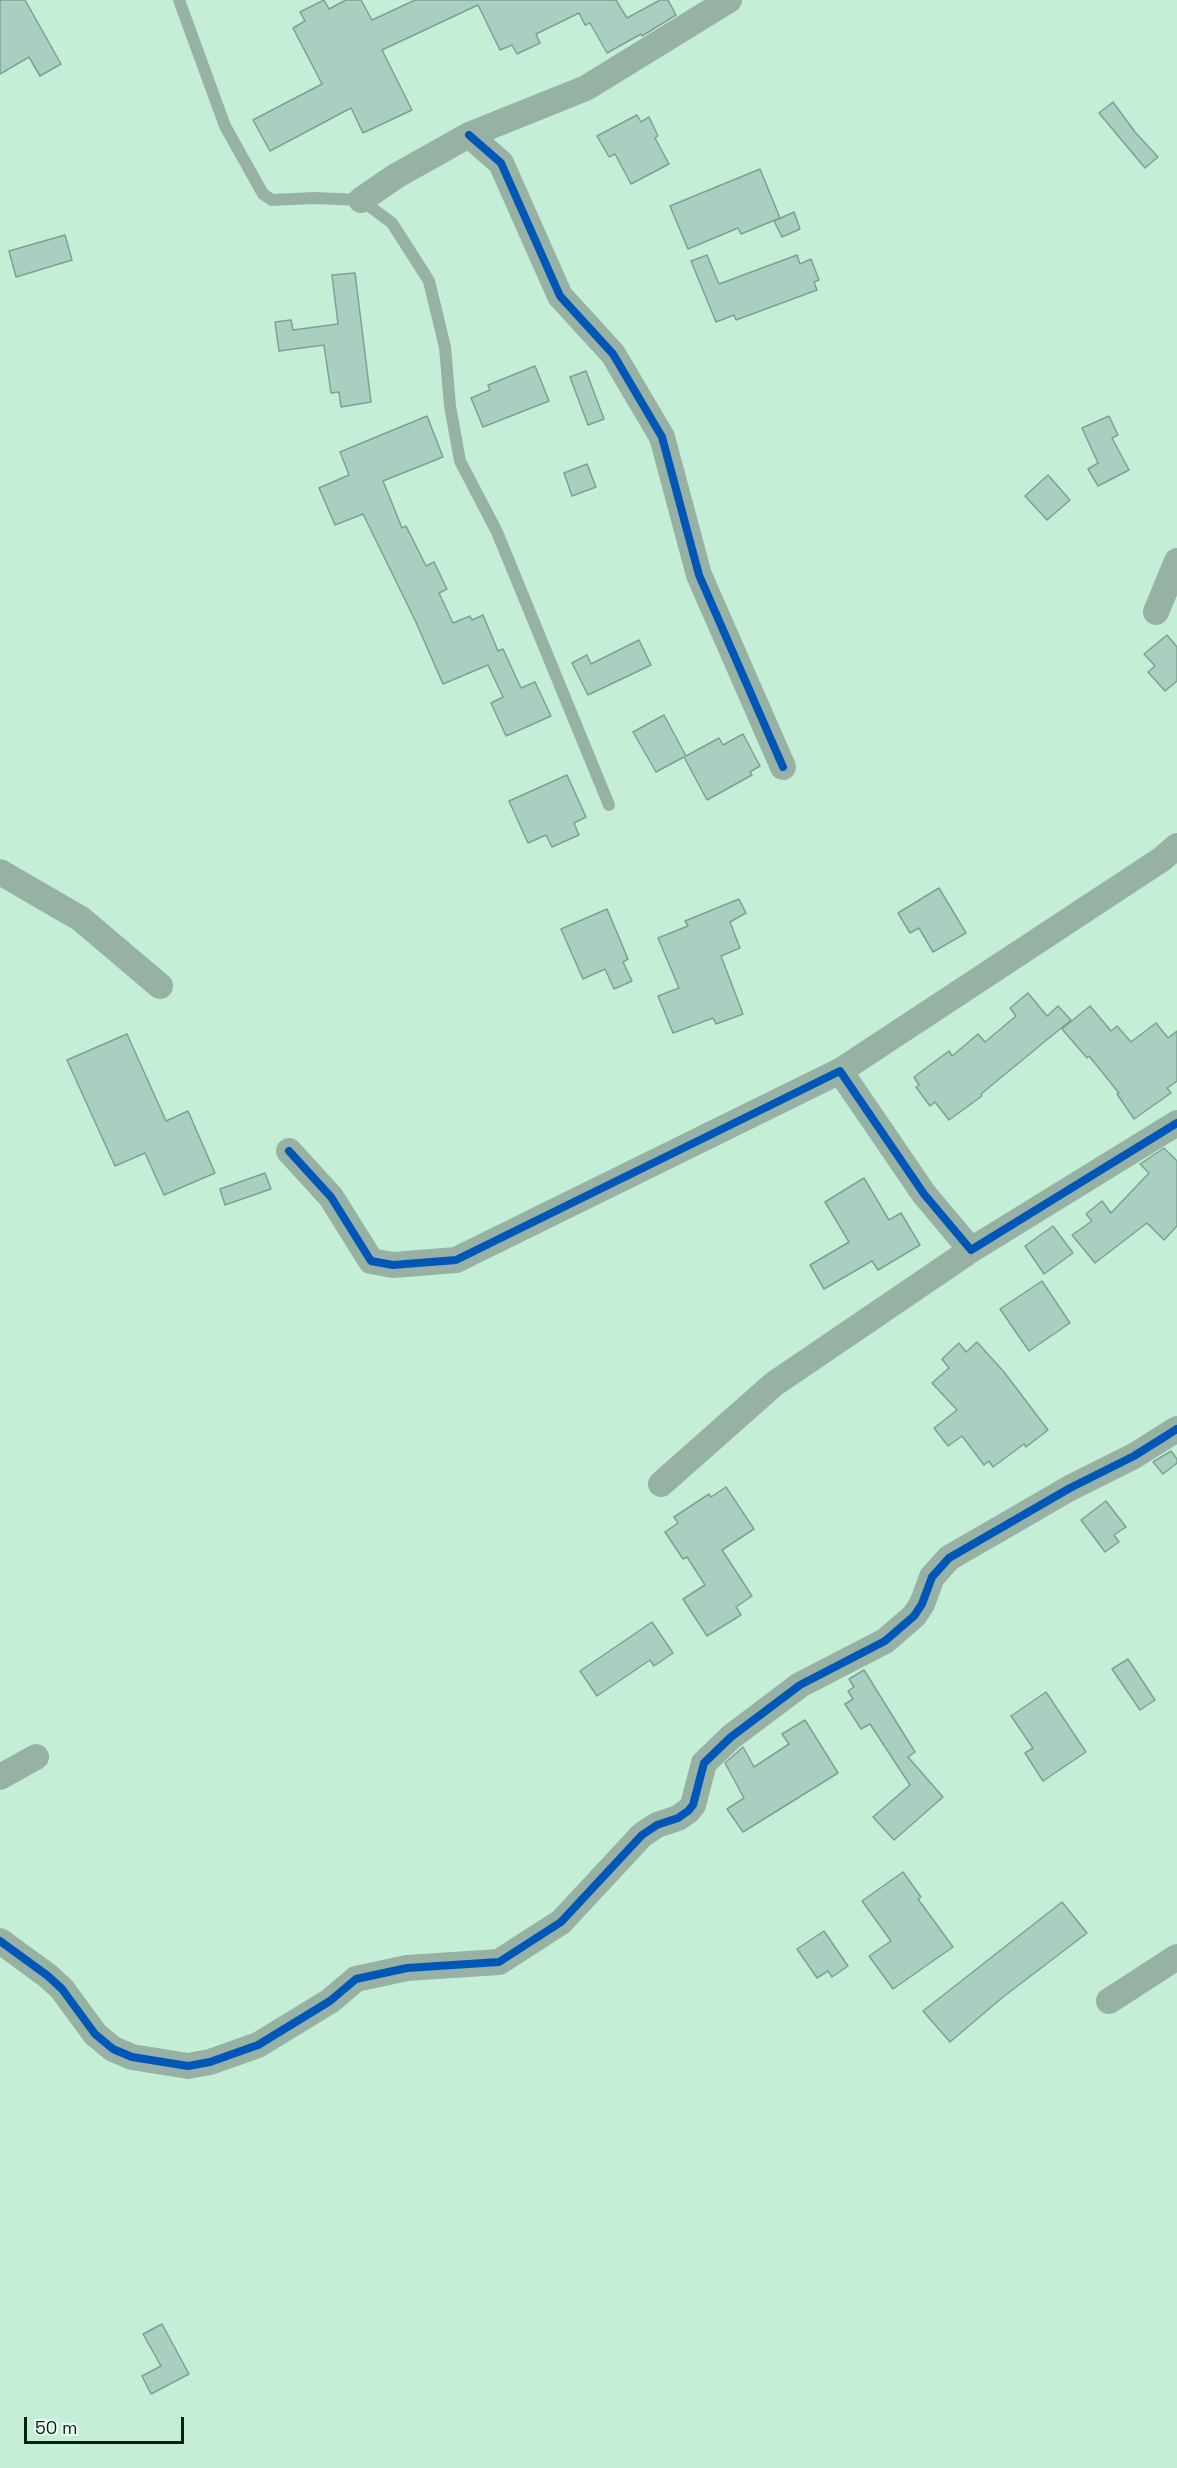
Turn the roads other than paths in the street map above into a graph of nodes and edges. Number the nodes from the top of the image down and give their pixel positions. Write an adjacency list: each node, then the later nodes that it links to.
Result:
1 (179, 0): 4 (lane)
2 (729, 0): 3 (street)
3 (469, 135): 4 (street); 7 (street)
4 (361, 200): 8 (lane)
5 (1177, 561): 6 (street)
6 (1156, 612)
7 (783, 767)
8 (609, 805)
9 (1177, 846): 12 (street)
10 (0, 872): 11 (street)
11 (159, 986)
12 (840, 1071): 14 (street); 15 (street)
13 (1177, 1123): 15 (street)
14 (289, 1151)
15 (971, 1250): 17 (street)
16 (1177, 1429): 20 (street)
17 (660, 1484)
18 (36, 1757): 19 (street)
19 (0, 1777)
20 (0, 1941)
21 (1177, 1957): 22 (street)
22 (1109, 2001)

